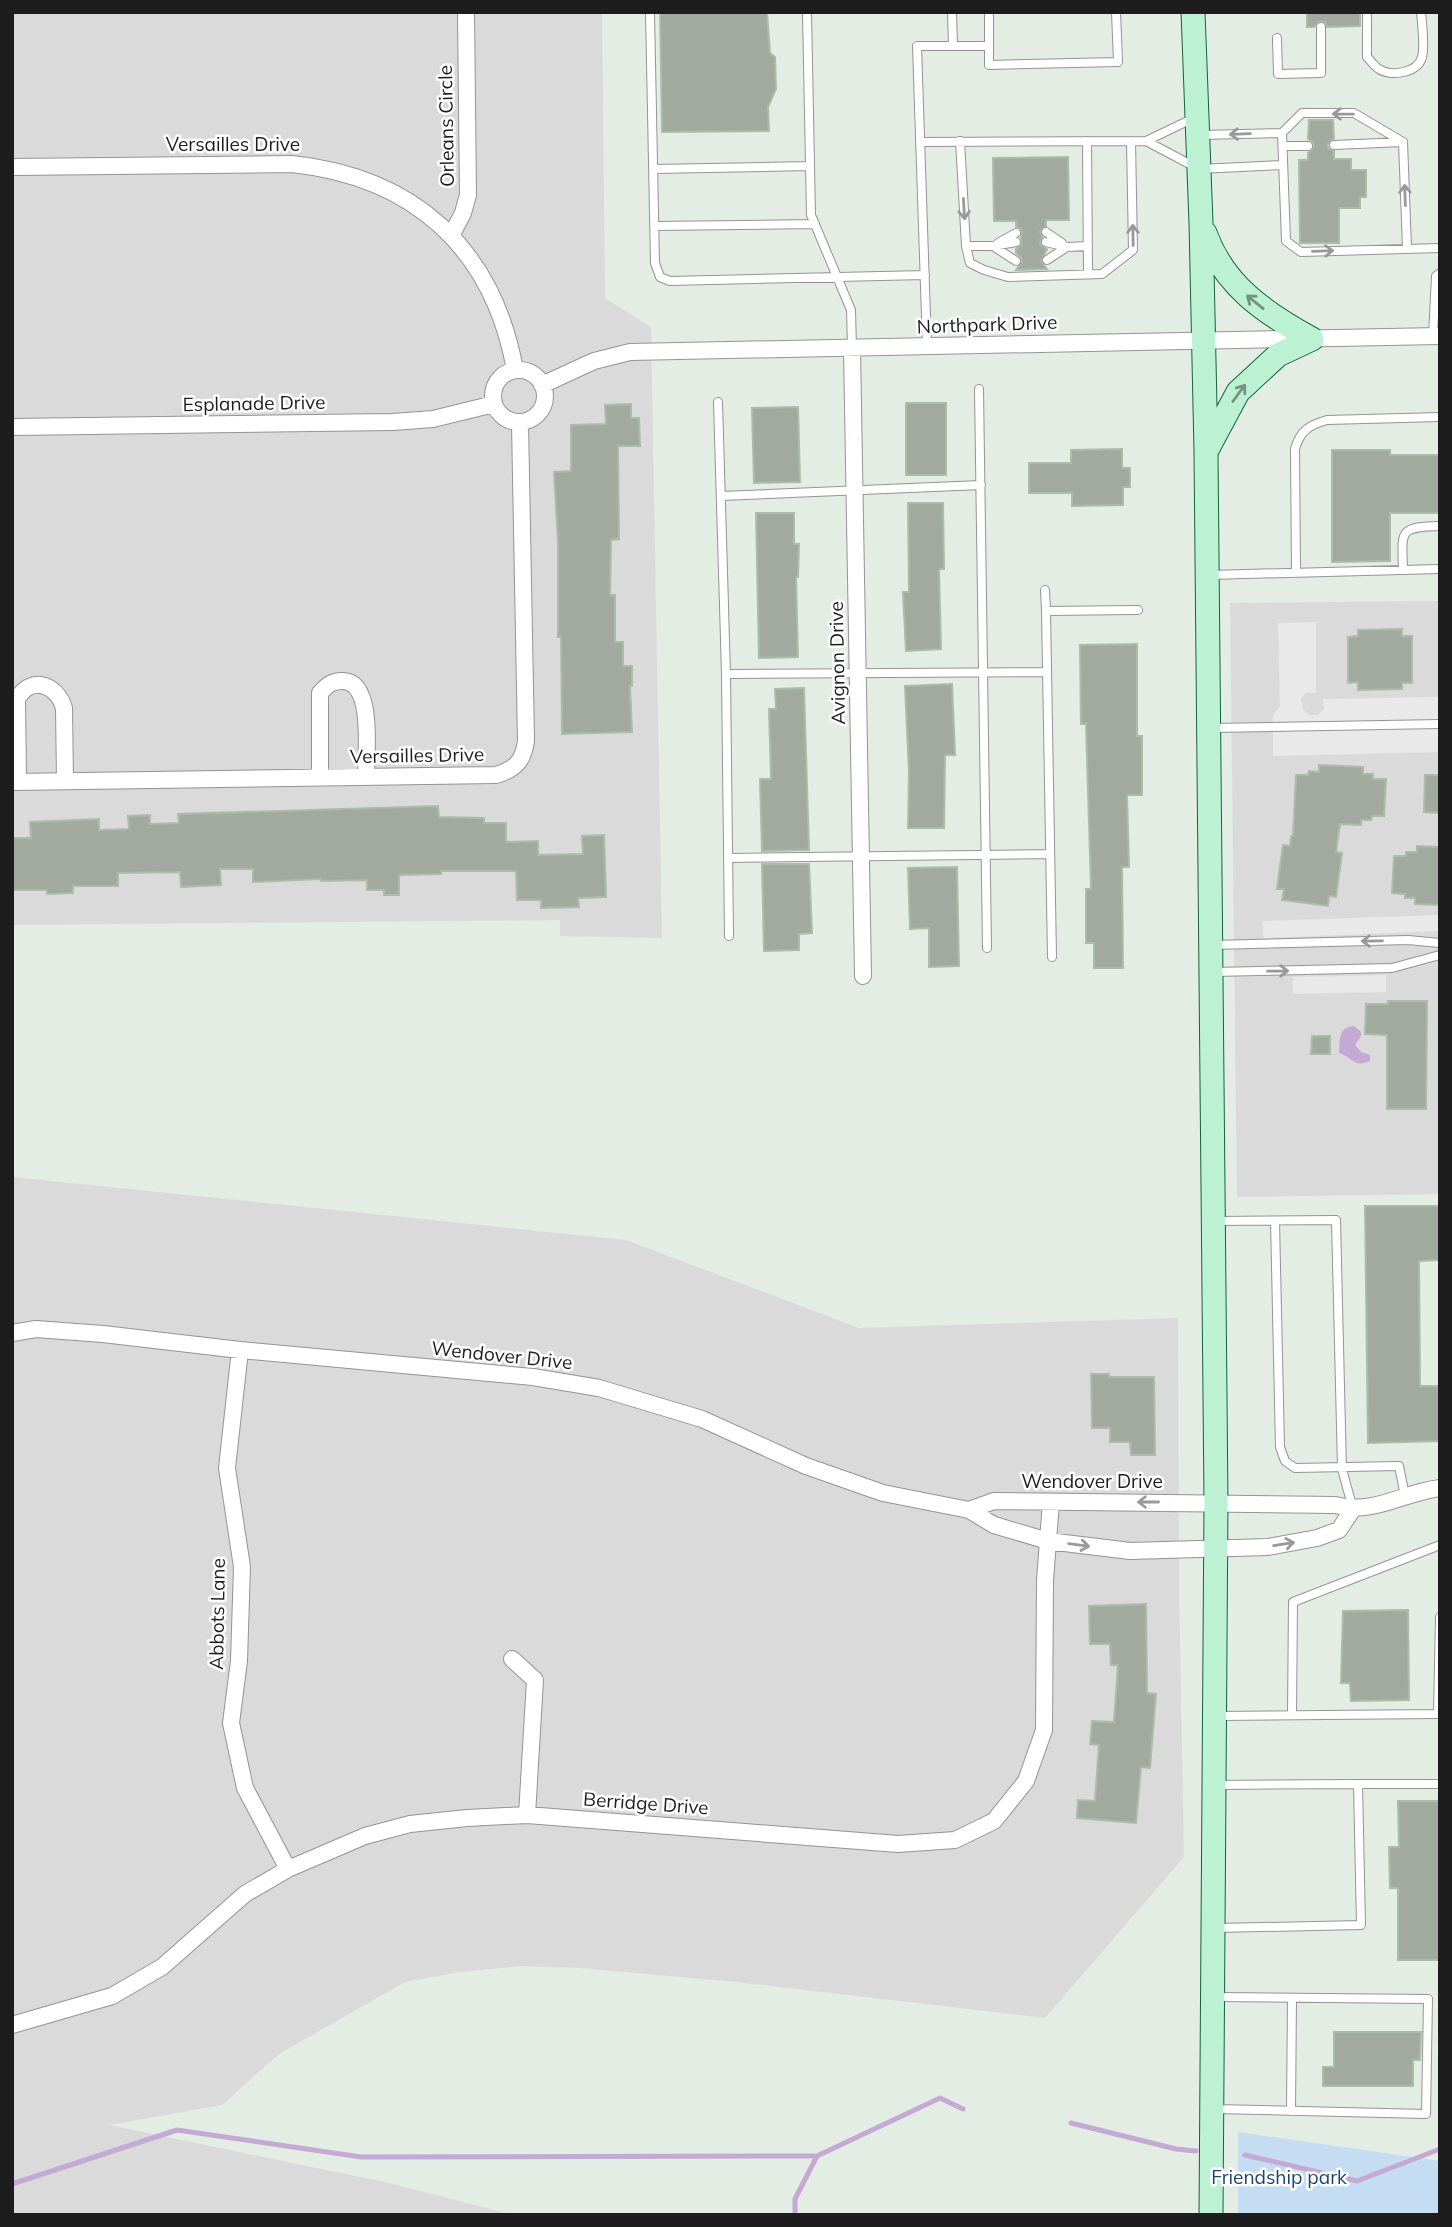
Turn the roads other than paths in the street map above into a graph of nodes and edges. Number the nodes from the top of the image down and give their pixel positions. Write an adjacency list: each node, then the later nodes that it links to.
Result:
1 (466, 12): 33 (street, Orleans Circle)
2 (650, 12): 28 (lane)
3 (807, 12): 26 (lane)
4 (952, 12): 13 (lane)
5 (989, 12): 12 (lane)
6 (1116, 12): 12 (lane)
7 (1193, 12): 14 (main road)
8 (1367, 12): 9 (lane)
9 (1422, 12)
10 (1321, 27): 11 (lane)
11 (1277, 38)
12 (989, 46): 13 (lane)
13 (953, 47): 20 (lane)
14 (1198, 126): 15 (lane, one-way to 14); 19 (lane); 29 (main road)
15 (1282, 133): 21 (lane, one-way to 15); 23 (lane)
16 (960, 141): 17 (lane); 20 (lane); 36 (lane, one-way to 36)
17 (1087, 141): 18 (lane); 38 (lane)
18 (1131, 141): 19 (lane); 45 (lane, one-way to 18)
19 (1146, 141): 29 (lane)
20 (920, 142): 46 (lane)
21 (1403, 142): 22 (lane); 40 (lane, one-way to 21)
22 (1334, 145)
23 (1283, 146): 24 (lane); 25 (lane)
24 (1308, 146)
25 (1283, 165): 29 (lane); 40 (lane, one-way to 40)
26 (810, 166): 28 (lane); 31 (lane)
27 (12, 167): 33 (street, Versailles Drive)
28 (653, 169): 32 (lane)
29 (1199, 169): 30 (main road)
30 (1201, 223): 49 (main road); 50 (main road, one-way to 30)
31 (815, 225): 32 (lane); 47 (lane)
32 (654, 226): 47 (lane)
33 (452, 236): 53 (street, Versailles Drive)
34 (1016, 241): 37 (lane)
35 (1046, 241): 39 (lane)
36 (966, 246): 37 (lane); 45 (lane)
37 (993, 246): 43 (lane)
38 (1088, 246): 39 (lane); 45 (lane)
39 (1067, 247): 42 (lane)
40 (1407, 248): 41 (lane)
41 (1440, 248)
42 (1047, 260)
43 (1016, 261)
44 (1440, 273): 48 (lane)
45 (1088, 274)
46 (925, 275): 47 (lane); 51 (lane)
47 (837, 276): 52 (lane)
48 (1436, 336): 50 (street, Northpark Drive)
49 (1203, 339): 50 (street, Northpark Drive); 51 (street, Northpark Drive); 61 (main road)
50 (1312, 339): 61 (main road, one-way to 50)
51 (927, 347): 52 (street, Northpark Drive)
52 (852, 349): 54 (street, Northpark Drive); 63 (street, Avignon Drive)
53 (516, 370): 54 (street); 57 (street)
54 (542, 385): 59 (street)
55 (979, 389): 62 (lane)
56 (718, 402): 64 (lane)
57 (494, 404): 59 (street); 60 (street, Esplanade Drive)
58 (1440, 417): 68 (lane)
59 (520, 423): 79 (street, Versailles Drive)
60 (12, 427)
61 (1206, 453): 69 (main road)
62 (981, 485): 63 (lane); 73 (lane)
63 (855, 491): 64 (lane); 75 (street, Avignon Drive)
64 (721, 496): 76 (lane)
65 (1440, 526): 67 (lane)
66 (1440, 569): 67 (lane)
67 (1403, 570): 68 (lane)
68 (1296, 573): 69 (lane)
69 (1206, 575): 78 (main road)
70 (1045, 590): 72 (lane)
71 (1138, 610): 72 (lane)
72 (1046, 611): 74 (lane)
73 (984, 672): 74 (lane); 75 (lane); 83 (lane)
74 (1047, 672): 84 (lane)
75 (858, 673): 76 (lane); 85 (street, Avignon Drive)
76 (726, 674): 86 (lane)
77 (1440, 724): 78 (lane)
78 (1208, 728): 89 (main road)
79 (366, 776): 80 (street, Versailles Drive); 80 (street)
80 (320, 777): 82 (street, Versailles Drive)
81 (15, 781): 82 (street, Versailles Drive); 82 (street)
82 (65, 781)
83 (986, 854): 84 (lane); 85 (lane); 90 (lane)
84 (1050, 854): 92 (lane)
85 (861, 855): 86 (lane); 94 (street, Avignon Drive)
86 (728, 858): 87 (lane)
87 (729, 936)
88 (1440, 943): 89 (lane, one-way to 89)
89 (1209, 945): 93 (main road)
90 (987, 948)
91 (1440, 955): 93 (lane, one-way to 91)
92 (1052, 957)
93 (1209, 972): 96 (main road)
94 (863, 976)
95 (1275, 1221): 96 (lane); 99 (lane); 99 (lane)
96 (1212, 1222): 103 (main road)
97 (12, 1333): 98 (street, Wendover Drive)
98 (240, 1350): 105 (street, Wendover Drive); 117 (street, Abbots Lane)
99 (1342, 1469): 101 (lane); 104 (lane)
100 (1440, 1488): 101 (street, Wendover Drive)
101 (1405, 1496): 104 (street, Wendover Drive)
102 (1052, 1502): 103 (street, Wendover Drive, one-way to 102); 105 (street, Wendover Drive); 106 (street, Berridge Drive)
103 (1216, 1502): 104 (street, Wendover Drive); 108 (main road)
104 (1353, 1509): 108 (street, Wendover Drive, one-way to 104)
105 (969, 1510): 106 (street, Wendover Drive)
106 (1048, 1541): 108 (street, Wendover Drive, one-way to 108); 116 (street, Berridge Drive)
107 (1440, 1545): 111 (lane)
108 (1216, 1549): 112 (main road)
109 (1440, 1616): 111 (lane)
110 (512, 1659): 116 (street)
111 (1292, 1715): 112 (lane)
112 (1216, 1716): 115 (main road)
113 (1358, 1784): 114 (lane); 115 (lane); 118 (lane)
114 (1440, 1784)
115 (1214, 1785): 118 (main road)
116 (527, 1815): 117 (street, Berridge Drive)
117 (288, 1869): 121 (street, Berridge Drive)
118 (1213, 1928): 119 (main road)
119 (1213, 1997): 120 (lane); 122 (main road)
120 (1292, 1998): 123 (lane); 123 (lane)
121 (12, 2025)
122 (1212, 2109): 123 (lane); 124 (main road)
123 (1290, 2111)
124 (1211, 2215)

